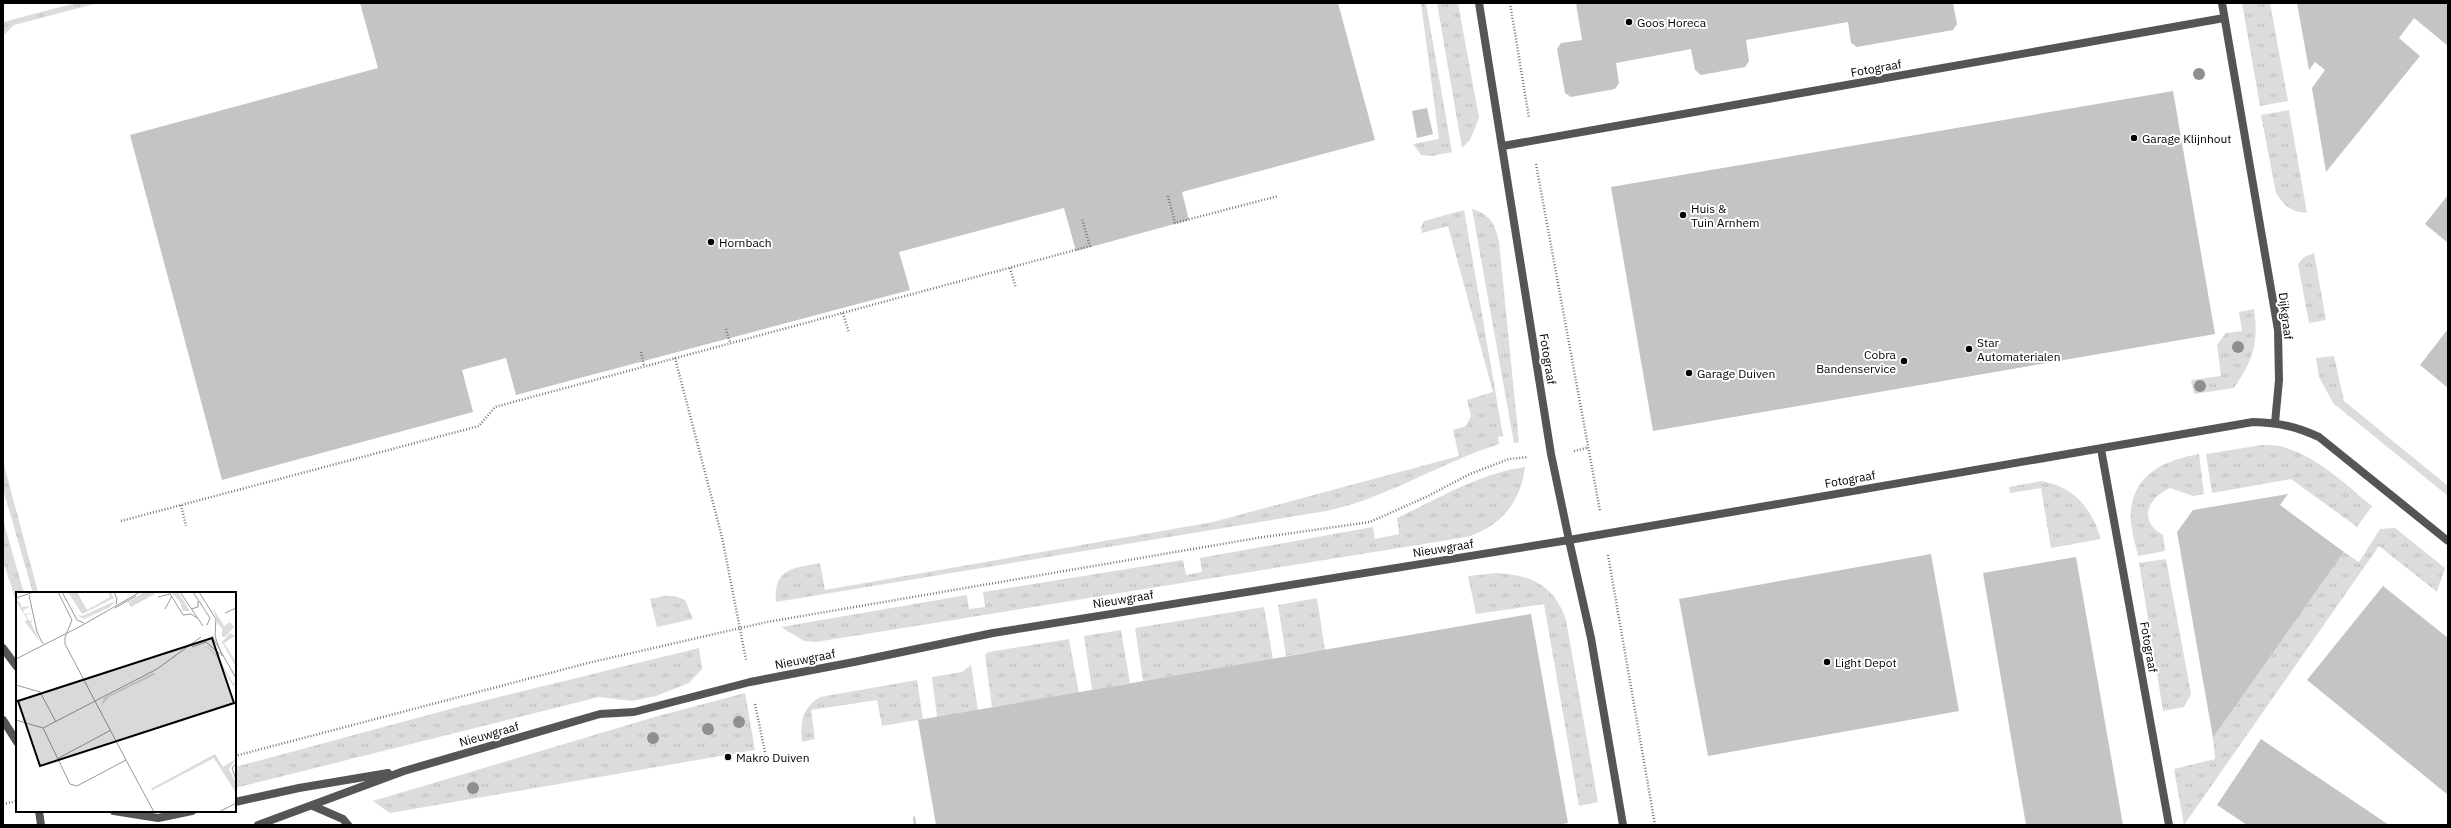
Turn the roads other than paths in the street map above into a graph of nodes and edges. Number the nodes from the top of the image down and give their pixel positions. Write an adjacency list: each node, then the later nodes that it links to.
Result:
1 (1479, 3): 4 (street, Fotograaf)
2 (2222, 3): 3 (street, Dijkgraaf)
3 (2224, 18): 4 (street, Fotograaf); 5 (street, Dijkgraaf)
4 (1503, 146): 7 (street, Fotograaf)
5 (2275, 423): 6 (street, Fotograaf); 8 (street)
6 (2101, 449): 7 (street, Fotograaf); 23 (street, Fotograaf)
7 (1569, 540): 13 (street, Nieuwgraaf); 22 (street)
8 (2448, 541)
9 (3, 648): 10 (street)
10 (16, 666)
11 (3, 720): 12 (street)
12 (16, 740)
13 (404, 771): 14 (street, Nieuwgraaf); 15 (street, Nieuwgraaf)
14 (236, 802)
15 (313, 806): 20 (street, Nieuwgraaf); 21 (street)
16 (39, 812): 19 (street)
17 (120, 812): 18 (street)
18 (187, 812)
19 (41, 825)
20 (258, 825)
21 (348, 825)
22 (1623, 825)
23 (2168, 825)

